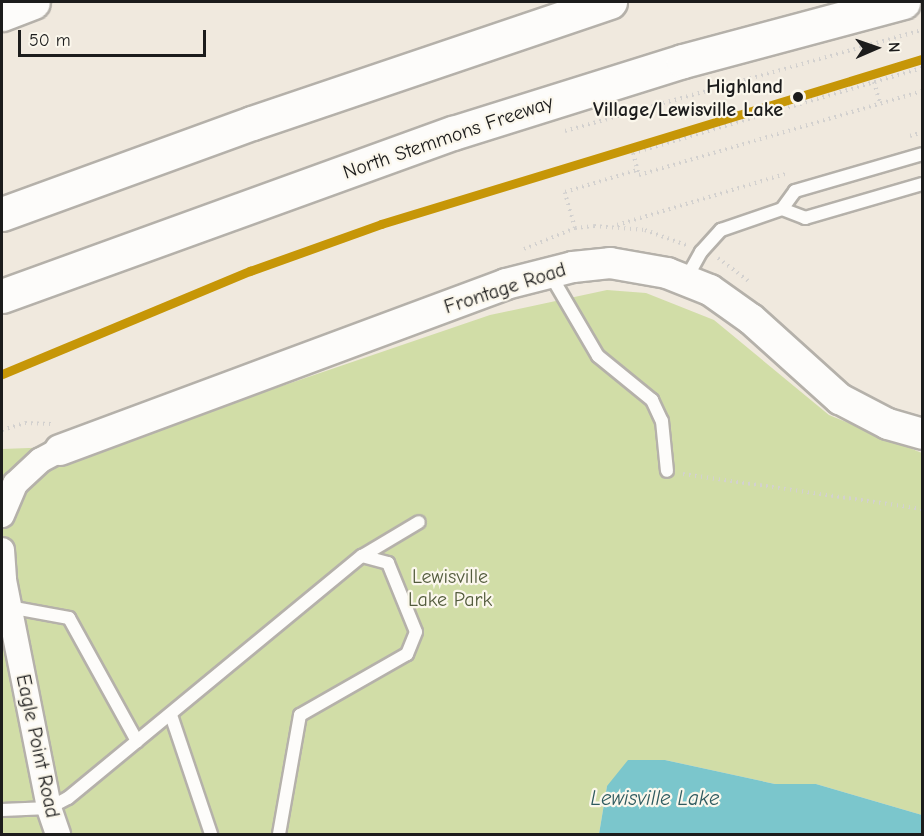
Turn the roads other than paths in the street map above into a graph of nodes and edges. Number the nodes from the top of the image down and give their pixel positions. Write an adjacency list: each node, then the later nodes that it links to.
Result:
1 (33, 2): 4 (main road)
2 (610, 2): 8 (main road)
3 (903, 2): 11 (main road, North Stemmons Freeway)
4 (2, 14)
5 (922, 154): 7 (lane)
6 (922, 184): 7 (lane)
7 (782, 209): 10 (lane)
8 (2, 214)
9 (549, 272): 10 (street, Frontage Road); 13 (street, Frontage Road); 14 (lane)
10 (686, 280): 12 (street, Frontage Road)
11 (2, 296)
12 (922, 434)
13 (60, 450): 15 (street)
14 (667, 471)
15 (2, 515)
16 (419, 522): 18 (lane)
17 (2, 550): 19 (street, Eagle Point Road)
18 (362, 556): 20 (lane); 26 (lane)
19 (9, 607): 21 (lane); 22 (street, Eagle Point Road)
20 (171, 715): 21 (lane); 25 (lane)
21 (137, 741): 22 (lane)
22 (49, 808): 23 (lane); 24 (street, Eagle Point Road)
23 (2, 810)
24 (57, 834)
25 (211, 834)
26 (279, 834)

